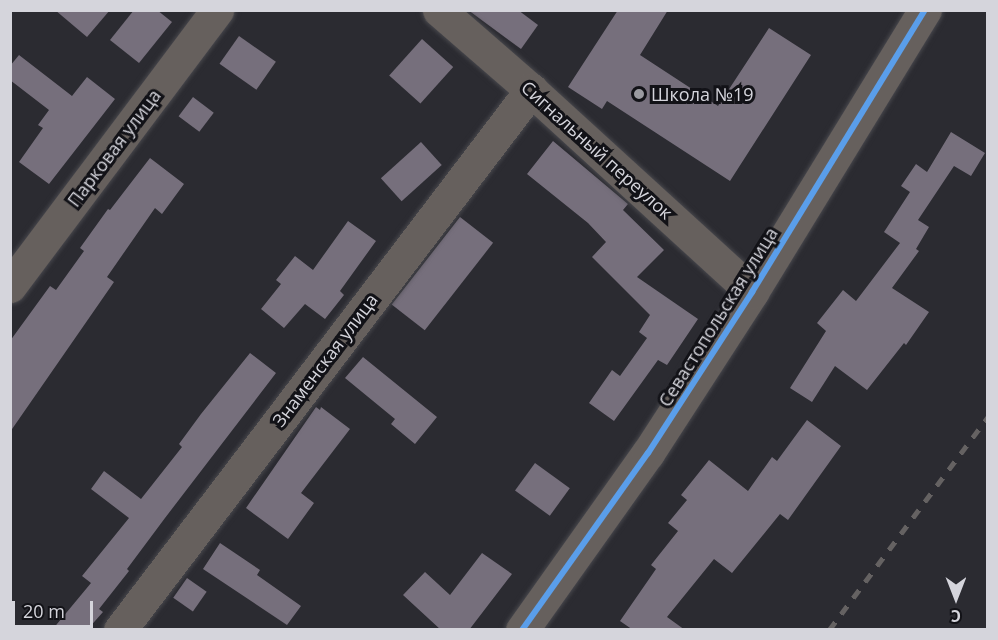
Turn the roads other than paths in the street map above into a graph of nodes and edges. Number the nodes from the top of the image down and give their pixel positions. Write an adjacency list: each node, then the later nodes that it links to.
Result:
1 (217, 10): 5 (street, Парковая улица)
2 (439, 10): 4 (street, Сигнальный переулок)
3 (925, 10): 6 (street, Севастопольская улица)
4 (531, 90): 6 (street, Сигнальный переулок); 7 (street, Знаменская улица)
5 (10, 286)
6 (752, 292): 8 (street, Севастопольская улица)
7 (120, 630)
8 (522, 630)

